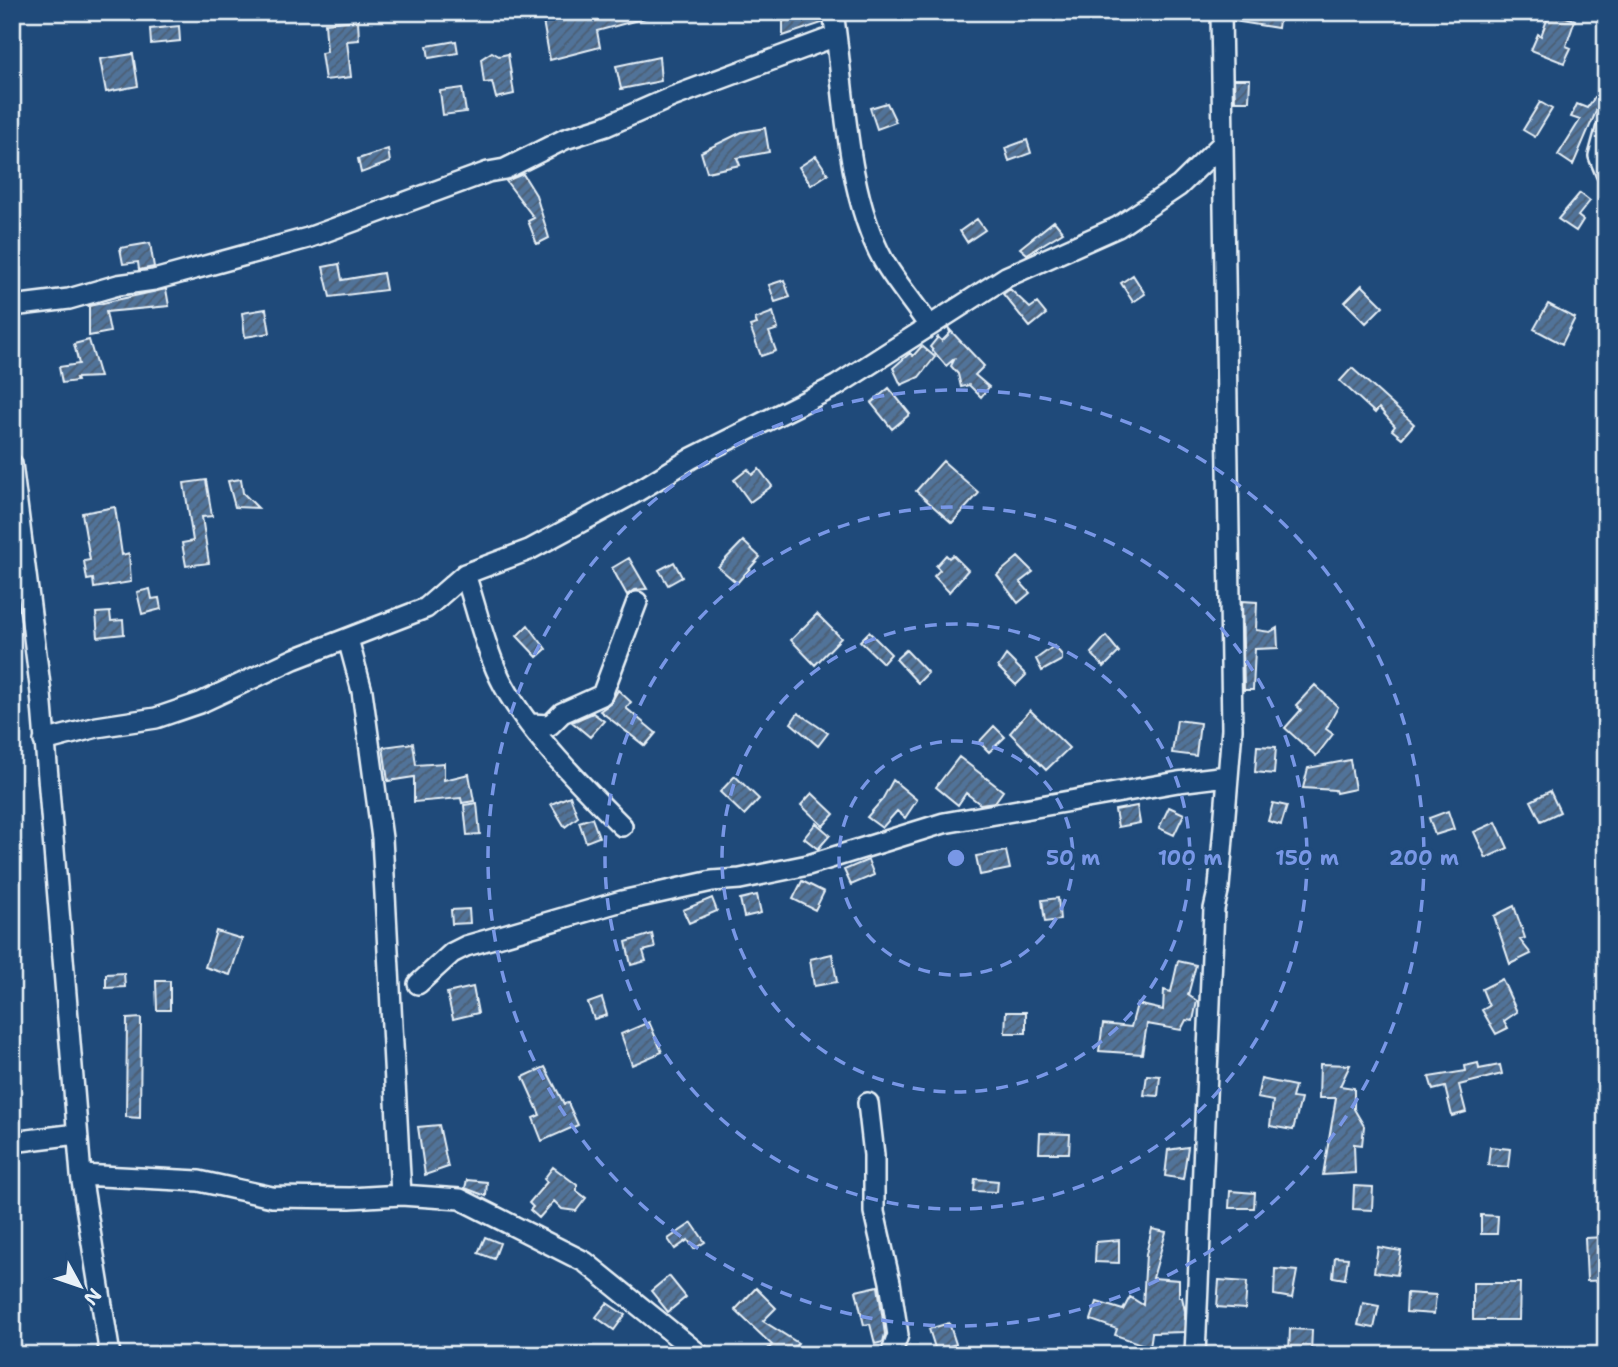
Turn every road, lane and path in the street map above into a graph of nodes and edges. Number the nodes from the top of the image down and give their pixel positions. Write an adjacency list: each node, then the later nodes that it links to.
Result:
1 (832, 12): 3 (street)
2 (1222, 12): 5 (street)
3 (836, 36): 7 (street); 8 (street)
4 (1606, 130): 6 (street)
5 (1222, 144): 8 (street); 15 (street)
6 (1606, 173)
7 (12, 306)
8 (929, 326): 10 (street)
9 (12, 464): 14 (street)
10 (465, 574): 12 (street); 13 (street)
11 (637, 602): 13 (street)
12 (348, 639): 14 (street); 22 (street)
13 (531, 724): 16 (street)
14 (44, 741): 19 (street)
15 (1227, 776): 17 (street); 26 (street)
16 (622, 826)
17 (418, 984)
18 (867, 1103): 25 (street)
19 (77, 1134): 20 (street); 21 (street)
20 (12, 1142)
21 (82, 1175): 22 (street); 23 (street)
22 (401, 1195): 24 (street)
23 (110, 1355)
24 (700, 1355)
25 (891, 1355)
26 (1195, 1355)

